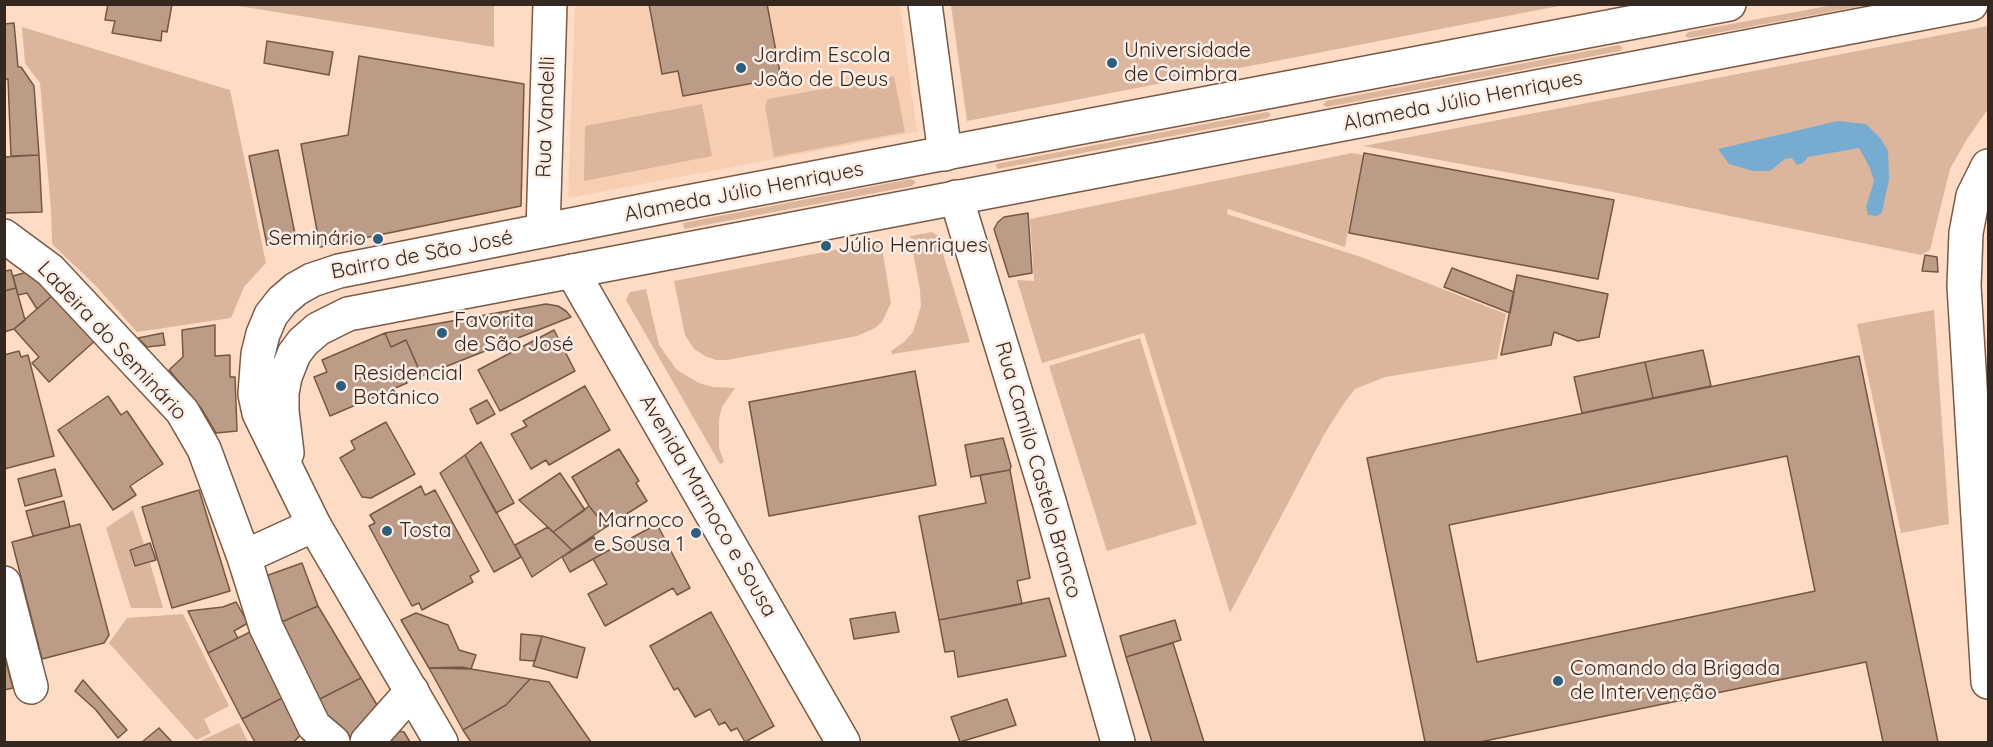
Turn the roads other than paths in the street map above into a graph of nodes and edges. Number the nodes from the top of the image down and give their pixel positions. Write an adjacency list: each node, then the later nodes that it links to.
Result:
1 (550, 4): 12 (main road, Rua Vandelli)
2 (925, 4): 9 (main road)
3 (1729, 4): 5 (main road, Alameda Júlio Henriques)
4 (1971, 4): 6 (main road, Alameda Júlio Henriques)
5 (1650, 20): 6 (main road); 7 (main road, Alameda Júlio Henriques)
6 (1658, 64): 8 (main road, Alameda Júlio Henriques)
7 (1293, 87): 8 (main road); 9 (main road, Alameda Júlio Henriques)
8 (1301, 132): 11 (main road, Alameda Júlio Henriques)
9 (945, 154): 11 (main road); 12 (main road, Alameda Júlio Henriques)
10 (1989, 166): 19 (main road)
11 (956, 197): 14 (main road, Alameda Júlio Henriques); 26 (main road, Rua Camilo Castelo Branco)
12 (543, 230): 14 (main road, Avenida Marnoco e Sousa); 15 (main road, Bairro de São José)
13 (4, 236): 17 (main road, Ladeira do Seminário)
14 (572, 271): 15 (main road, Bairro de São José); 25 (main road, Avenida Marnoco e Sousa)
15 (289, 478): 16 (main road, Bairro de São José)
16 (314, 525): 17 (main road); 21 (main road, Bairro de São José)
17 (244, 558): 22 (main road)
18 (4, 583): 20 (main road)
19 (1989, 682)
20 (31, 687)
21 (412, 691): 23 (main road); 24 (main road, Bairro de São José)
22 (333, 742)
23 (367, 742)
24 (441, 742)
25 (843, 742)
26 (1118, 742)

